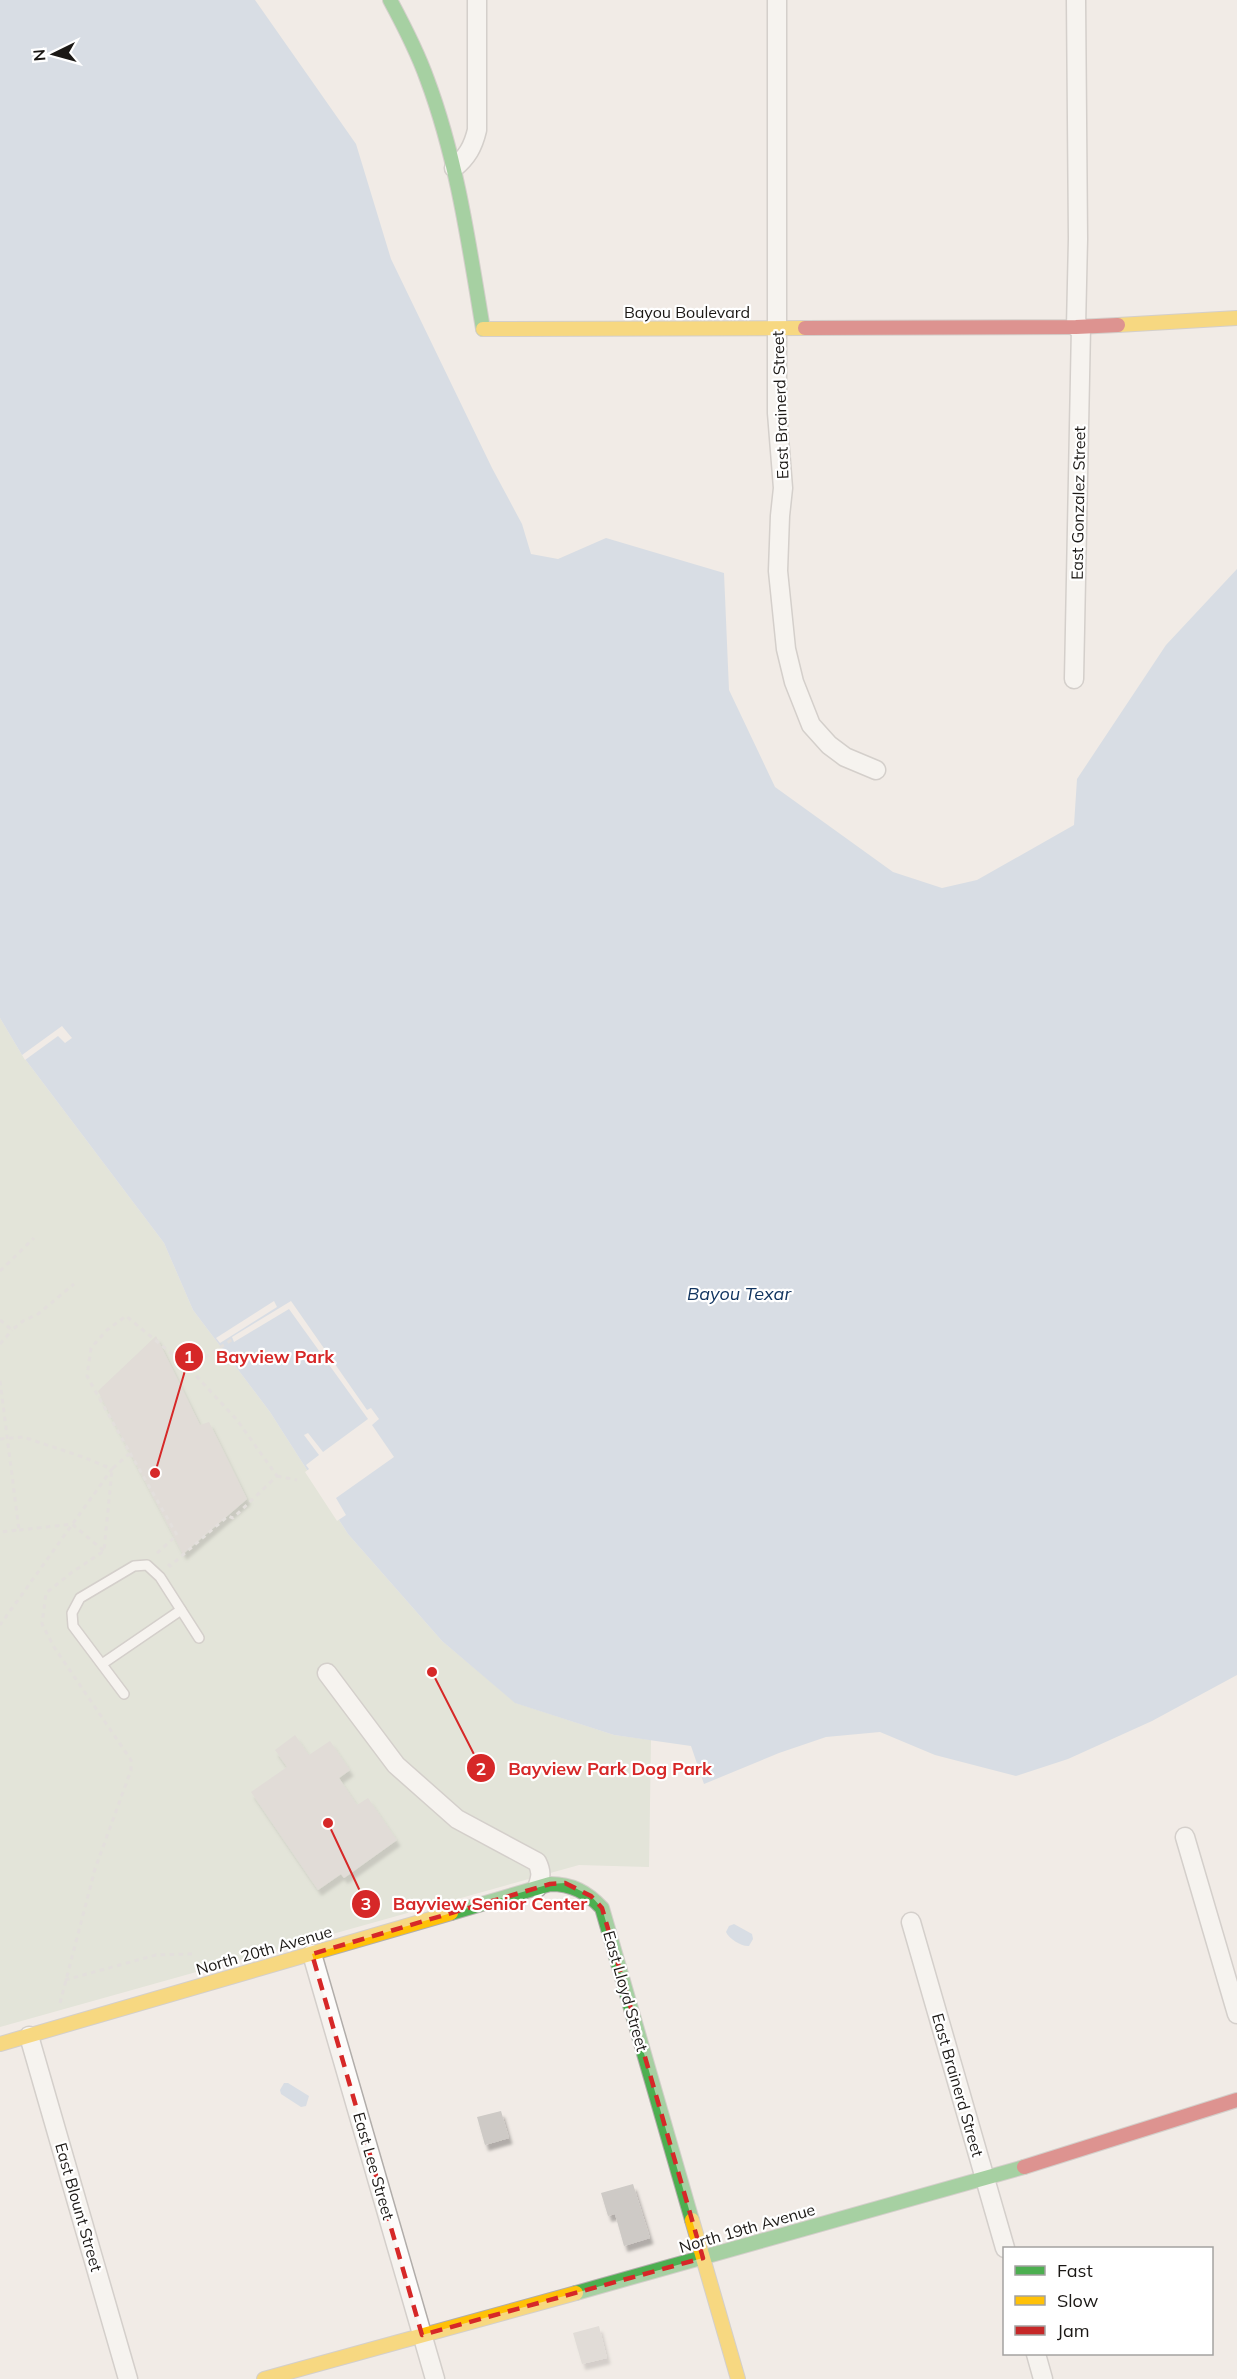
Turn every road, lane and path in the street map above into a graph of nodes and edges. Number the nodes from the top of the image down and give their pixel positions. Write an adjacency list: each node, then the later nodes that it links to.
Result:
1 (390, 0): 5 (street, Bayou Boulevard)
2 (477, 0): 5 (street)
3 (777, 0): 8 (street, East Brainerd Street)
4 (1077, 0): 7 (street, East Gonzalez Street)
5 (454, 168): 8 (street, Bayou Boulevard)
6 (1237, 318): 7 (street, Bayou Boulevard)
7 (1079, 327): 8 (street, Bayou Boulevard); 9 (street, East Gonzalez Street)
8 (778, 328): 10 (street, East Brainerd Street)
9 (1074, 679)
10 (876, 770)
11 (34, 1238): 12 (path)
12 (0, 1271)
13 (74, 1284): 15 (path)
14 (0, 1320): 15 (path)
15 (12, 1330): 17 (path)
16 (233, 1339): 18 (path)
17 (0, 1344)
18 (189, 1368): 22 (path); 24 (path)
19 (0, 1381): 21 (path)
20 (0, 1438): 21 (path)
21 (8, 1438): 23 (path); 27 (path)
22 (130, 1453): 23 (path); 24 (path)
23 (112, 1469): 26 (path); 29 (path)
24 (277, 1476): 25 (path)
25 (297, 1480)
26 (72, 1524): 27 (path); 29 (path); 31 (path)
27 (19, 1530): 28 (path)
28 (0, 1532)
29 (104, 1551): 41 (path)
30 (181, 1610): 32 (lane); 33 (lane); 33 (lane)
31 (0, 1625)
32 (199, 1638)
33 (102, 1664): 35 (lane)
34 (327, 1673): 37 (street)
35 (124, 1694)
36 (1185, 1836): 42 (street)
37 (537, 1888): 40 (street, North 20th Avenue); 49 (street, East Lloyd Street)
38 (911, 1922): 47 (street, East Brainerd Street)
39 (192, 1954): 41 (path)
40 (312, 1954): 43 (street, North 20th Avenue); 50 (street, East Lee Street)
41 (65, 1980): 43 (path)
42 (1237, 2014)
43 (65, 2025): 44 (street, North 20th Avenue)
44 (29, 2036): 45 (street, North 20th Avenue); 52 (street, East Blount Street)
45 (0, 2044)
46 (1237, 2100): 47 (street, North 19th Avenue)
47 (985, 2179): 48 (street, East Brainerd Street); 49 (street, North 19th Avenue)
48 (1005, 2247)
49 (704, 2258): 50 (street, North 19th Avenue); 55 (street, East Lloyd Street)
50 (422, 2335): 53 (street, North 19th Avenue); 54 (street, East Lee Street)
51 (1036, 2355): 56 (street)
52 (129, 2379)
53 (264, 2379)
54 (435, 2379)
55 (738, 2379)
56 (1043, 2379)

